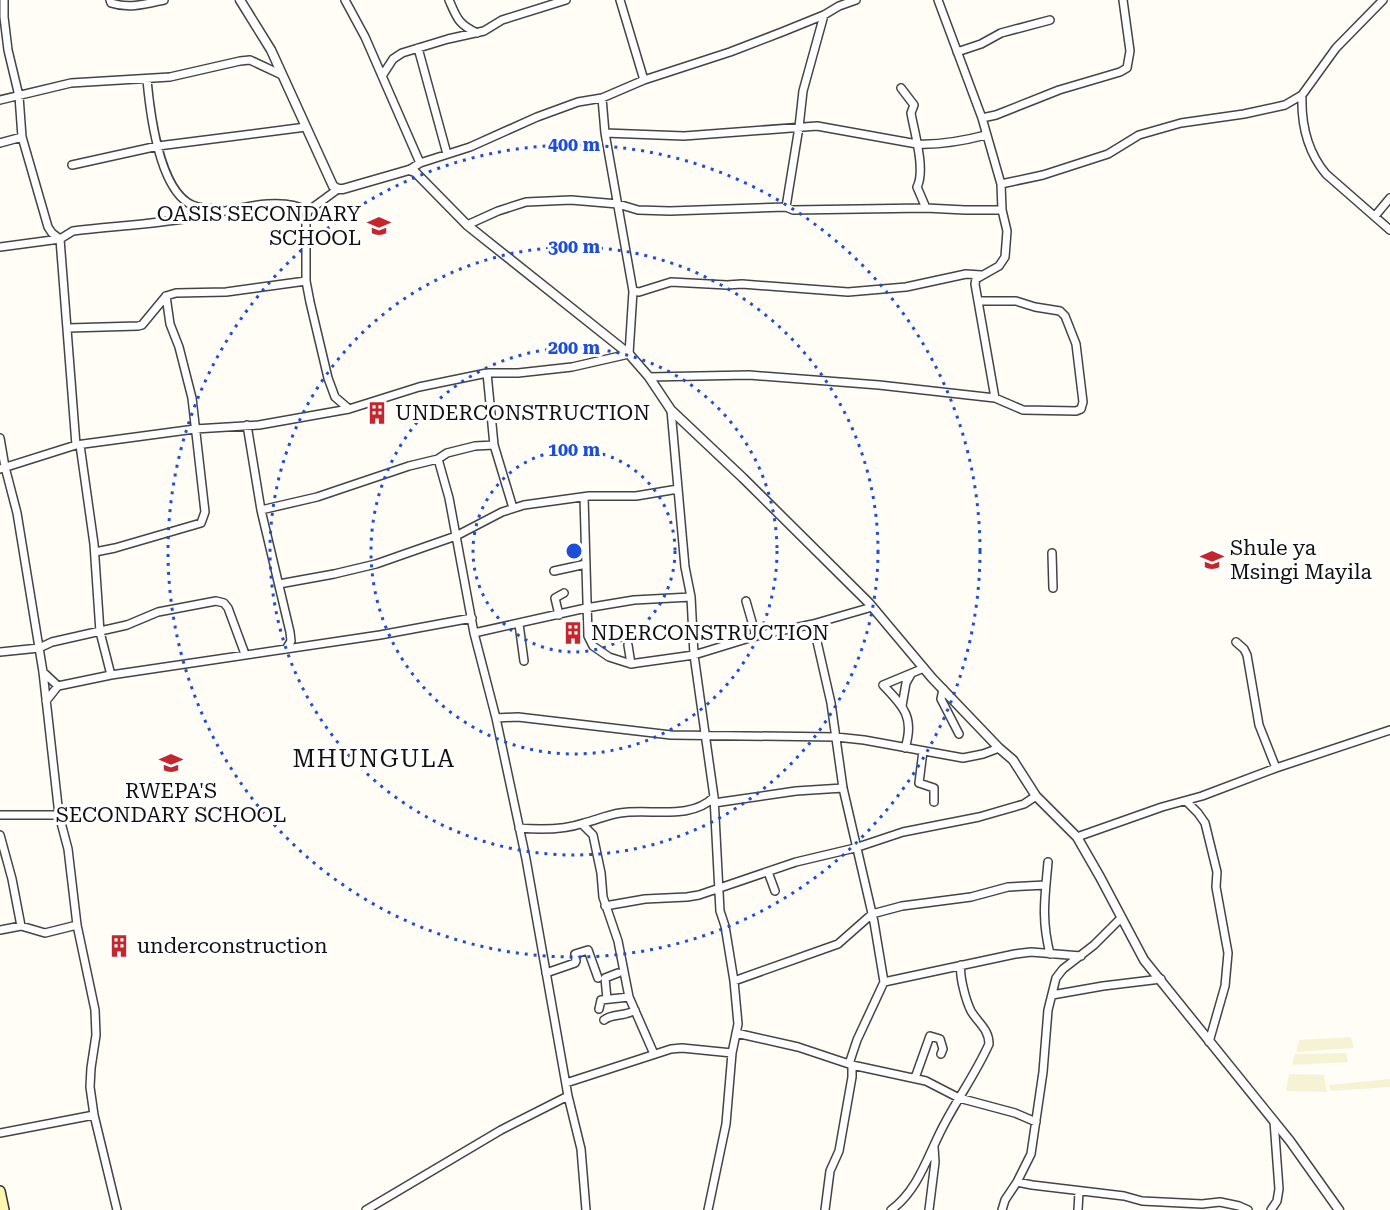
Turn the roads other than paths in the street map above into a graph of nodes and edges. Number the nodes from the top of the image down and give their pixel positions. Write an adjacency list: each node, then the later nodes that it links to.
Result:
1 (4, 0): 30 (street)
2 (110, 0): 3 (street)
3 (164, 0)
4 (240, 0): 24 (street)
5 (345, 0): 21 (street)
6 (449, 0): 17 (street)
7 (566, 0): 18 (street)
8 (615, 0): 14 (street)
9 (856, 0): 13 (street)
10 (938, 0): 22 (street)
11 (1124, 0): 33 (street)
12 (1383, 0): 29 (street)
13 (838, 3): 15 (street)
14 (621, 4): 27 (street)
15 (824, 15): 27 (street); 35 (street)
16 (1050, 20): 22 (street)
17 (458, 21): 18 (street); 19 (street)
18 (477, 33): 19 (street)
19 (448, 39): 20 (street)
20 (418, 48): 23 (street); 42 (street)
21 (371, 51): 23 (street); 25 (street)
22 (957, 52): 33 (street)
23 (393, 59): 25 (street)
24 (282, 75): 26 (street); 34 (street)
25 (382, 76): 43 (street)
26 (147, 80): 30 (street); 41 (street)
27 (644, 80): 31 (street)
28 (901, 88): 40 (street)
29 (1302, 94): 46 (street); 55 (street)
30 (19, 96): 32 (street); 38 (street)
31 (602, 98): 36 (street); 42 (street)
32 (0, 100)
33 (981, 118): 37 (street)
34 (306, 127): 41 (street); 47 (street)
35 (799, 127): 36 (street); 40 (street); 50 (street)
36 (605, 133): 49 (street)
37 (986, 135): 40 (street); 46 (street)
38 (21, 137): 39 (street); 58 (street)
39 (0, 142)
40 (916, 144): 51 (street)
41 (158, 146): 44 (street); 52 (street)
42 (447, 154): 43 (street)
43 (420, 163): 45 (street)
44 (72, 165)
45 (409, 170): 47 (street); 56 (street)
46 (1001, 184): 53 (street)
47 (338, 189): 54 (street)
48 (1390, 198): 55 (street)
49 (618, 204): 50 (street); 56 (street); 62 (street)
50 (786, 207): 51 (street)
51 (926, 208): 53 (street)
52 (229, 209): 54 (street); 58 (street)
53 (1002, 210): 60 (street)
54 (308, 211): 61 (street)
55 (1375, 216): 57 (street)
56 (467, 225): 66 (street)
57 (1390, 230)
58 (60, 239): 59 (street); 65 (street)
59 (0, 246)
60 (982, 275): 62 (street); 64 (street)
61 (306, 282): 63 (street); 69 (street)
62 (633, 291): 66 (street)
63 (166, 296): 65 (street); 75 (street)
64 (978, 301): 70 (street); 70 (street)
65 (68, 328): 77 (street)
66 (629, 354): 67 (street); 68 (street)
67 (487, 373): 71 (street); 78 (street)
68 (649, 377): 70 (street); 72 (street)
69 (335, 397): 71 (street); 73 (street)
70 (995, 398)
71 (348, 409): 73 (street)
72 (671, 410): 81 (street); 95 (street)
73 (330, 413): 74 (street)
74 (247, 425): 75 (street); 84 (street)
75 (195, 429): 77 (street); 86 (street)
76 (0, 438): 80 (street)
77 (78, 445): 80 (street); 86 (street)
78 (494, 445): 79 (street); 83 (street)
79 (438, 459): 84 (street); 85 (street)
80 (2, 468): 106 (street)
81 (678, 489): 82 (street); 93 (street)
82 (584, 496): 83 (street); 88 (street)
83 (513, 508): 85 (street)
84 (261, 510): 90 (street)
85 (456, 536): 90 (street); 98 (street)
86 (95, 552): 101 (street)
87 (1052, 553): 91 (street)
88 (586, 564): 89 (street); 96 (street)
89 (554, 571)
90 (279, 584): 107 (street)
91 (1053, 588)
92 (564, 593): 97 (street)
93 (691, 597): 96 (street); 110 (street)
94 (746, 601): 103 (street)
95 (872, 606): 100 (street); 113 (street)
96 (586, 608): 97 (street); 112 (street)
97 (559, 615): 99 (street)
98 (472, 618): 102 (street); 107 (street)
99 (519, 624): 102 (street); 111 (street)
100 (813, 624): 103 (street); 125 (street)
101 (100, 632): 106 (street); 109 (street); 116 (street)
102 (474, 633): 121 (street)
103 (756, 636): 110 (street)
104 (1236, 642): 129 (street)
105 (628, 645): 112 (street)
106 (39, 648): 108 (street); 114 (street)
107 (286, 649): 109 (street)
108 (0, 652)
109 (245, 654): 116 (street)
110 (694, 655): 112 (street); 124 (street)
111 (524, 661)
112 (631, 664)
113 (924, 668): 115 (street); 118 (street)
114 (43, 672): 117 (street); 119 (street)
115 (911, 673): 120 (street); 120 (street)
116 (111, 675): 117 (street)
117 (58, 687): 119 (street)
118 (943, 689): 123 (street); 127 (street)
119 (46, 701): 136 (street)
120 (902, 706): 126 (street)
121 (496, 718): 124 (street); 138 (street)
122 (1390, 730): 129 (street)
123 (959, 734)
124 (705, 736): 125 (street); 132 (street)
125 (836, 737): 126 (street); 130 (street)
126 (905, 748): 128 (street)
127 (999, 748): 128 (street); 131 (street)
128 (923, 751): 134 (street)
129 (1276, 768): 133 (street)
130 (843, 788): 132 (street); 141 (street)
131 (1036, 796): 140 (street); 141 (street)
132 (714, 800): 137 (street); 145 (street)
133 (1186, 801): 140 (street); 169 (street)
134 (934, 802)
135 (0, 815): 136 (street)
136 (59, 815): 150 (street)
137 (582, 824): 138 (street); 147 (street)
138 (519, 828): 156 (street)
139 (0, 835): 151 (street)
140 (1077, 837): 149 (street)
141 (855, 848): 143 (street); 148 (street)
142 (1048, 862): 144 (street)
143 (768, 872): 145 (street); 146 (street)
144 (1046, 885): 148 (street); 153 (street)
145 (719, 888): 147 (street); 160 (street)
146 (775, 891)
147 (605, 906): 163 (street)
148 (872, 914): 160 (street); 161 (street)
149 (1122, 918): 154 (street); 159 (street)
150 (77, 925): 151 (street); 178 (street)
151 (21, 926): 152 (street)
152 (0, 930)
153 (1050, 954): 154 (street); 155 (street)
154 (1081, 956): 162 (street)
155 (961, 965): 161 (street); 177 (street)
156 (546, 973): 158 (street); 175 (street)
157 (618, 973): 164 (street)
158 (598, 978)
159 (1161, 979): 162 (street); 169 (street)
160 (734, 981): 168 (street)
161 (884, 982): 173 (street)
162 (1052, 995): 180 (street)
163 (629, 997): 164 (street); 166 (street)
164 (607, 999): 165 (street)
165 (599, 1010)
166 (635, 1010): 167 (street); 171 (street)
167 (604, 1020)
168 (736, 1034): 170 (street); 173 (street)
169 (1209, 1042): 179 (street)
170 (732, 1053): 171 (street); 191 (street)
171 (654, 1054): 175 (street)
172 (941, 1054): 174 (street)
173 (850, 1064): 174 (street); 192 (street)
174 (915, 1078): 177 (street)
175 (566, 1083): 176 (street)
176 (568, 1096): 189 (street); 190 (street)
177 (959, 1098): 180 (street); 182 (street)
178 (94, 1115): 181 (street); 188 (street)
179 (1274, 1121): 198 (street); 199 (street)
180 (1036, 1122): 183 (street)
181 (0, 1133)
182 (933, 1146): 193 (street); 194 (street)
183 (1017, 1182): 185 (street); 195 (street)
184 (0, 1191): 187 (main road)
185 (1079, 1192): 186 (street); 196 (street)
186 (1202, 1207): 197 (street)
187 (4, 1210)
188 (117, 1210)
189 (366, 1210)
190 (586, 1210)
191 (708, 1210)
192 (825, 1210)
193 (891, 1210)
194 (929, 1210)
195 (1002, 1210)
196 (1078, 1210)
197 (1248, 1210)
198 (1271, 1210)
199 (1339, 1210)

